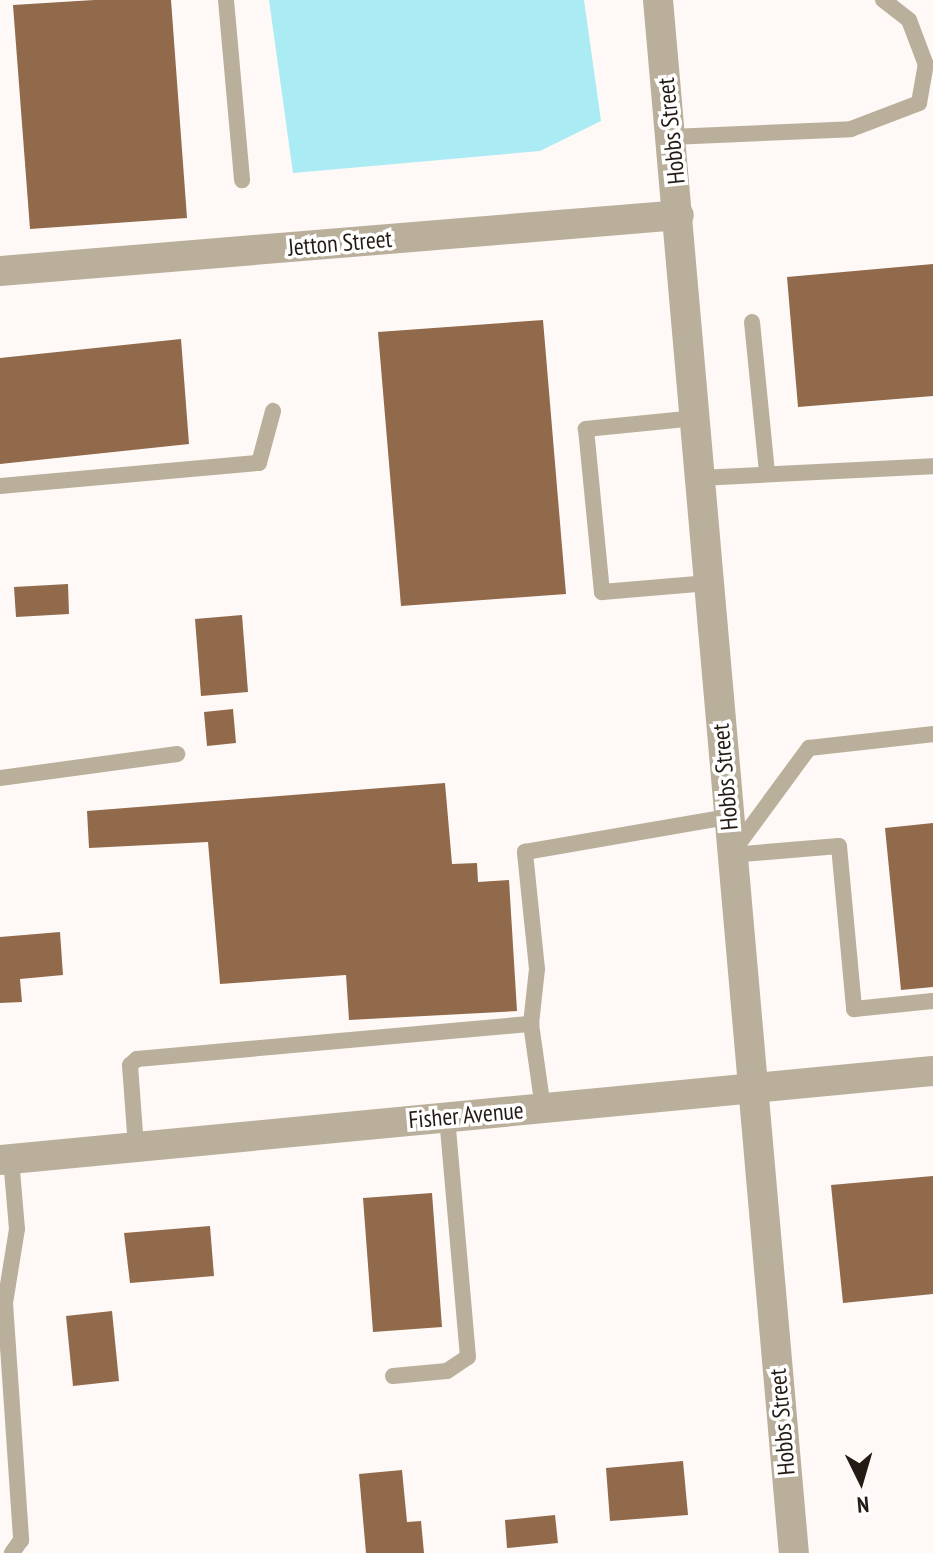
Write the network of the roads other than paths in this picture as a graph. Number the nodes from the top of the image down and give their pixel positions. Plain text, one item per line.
1 (226, 0) edge
2 (658, 0) edge
3 (883, 0) edge
4 (671, 137) junction
5 (242, 180) dead end
6 (679, 215) junction
7 (0, 271) edge
8 (752, 322) dead end
9 (273, 411) dead end
10 (696, 418) junction
11 (933, 466) edge
12 (767, 473) junction
13 (700, 478) junction
14 (0, 486) edge
15 (709, 583) junction
16 (933, 734) edge
17 (177, 754) dead end
18 (0, 778) edge
19 (728, 817) junction
20 (731, 855) junction
21 (933, 1001) edge
22 (531, 1024) junction
23 (933, 1071) edge
24 (750, 1088) junction
25 (543, 1108) junction
26 (447, 1117) junction
27 (136, 1147) junction
28 (6, 1159) edge
29 (393, 1376) dead end
30 (12, 1553) edge
31 (794, 1553) edge

1 - 5 lane
2 - 4 street, Hobbs Street
3 - 4 lane
4 - 6 street, Hobbs Street
6 - 7 street, Jetton Street
6 - 10 street, Hobbs Street
8 - 12 lane
9 - 14 lane
10 - 13 street, Hobbs Street
10 - 15 lane
11 - 12 lane
12 - 13 lane
13 - 15 street, Hobbs Street
15 - 19 street, Hobbs Street
16 - 20 lane
17 - 18 lane
19 - 20 street, Hobbs Street
19 - 22 lane
20 - 21 lane
20 - 24 street, Hobbs Street
22 - 25 lane
22 - 27 lane
23 - 24 street, Fisher Avenue
24 - 25 street, Fisher Avenue
24 - 31 street, Hobbs Street
25 - 26 street, Fisher Avenue
26 - 27 street, Fisher Avenue
26 - 29 lane
27 - 28 street, Fisher Avenue
28 - 30 lane

